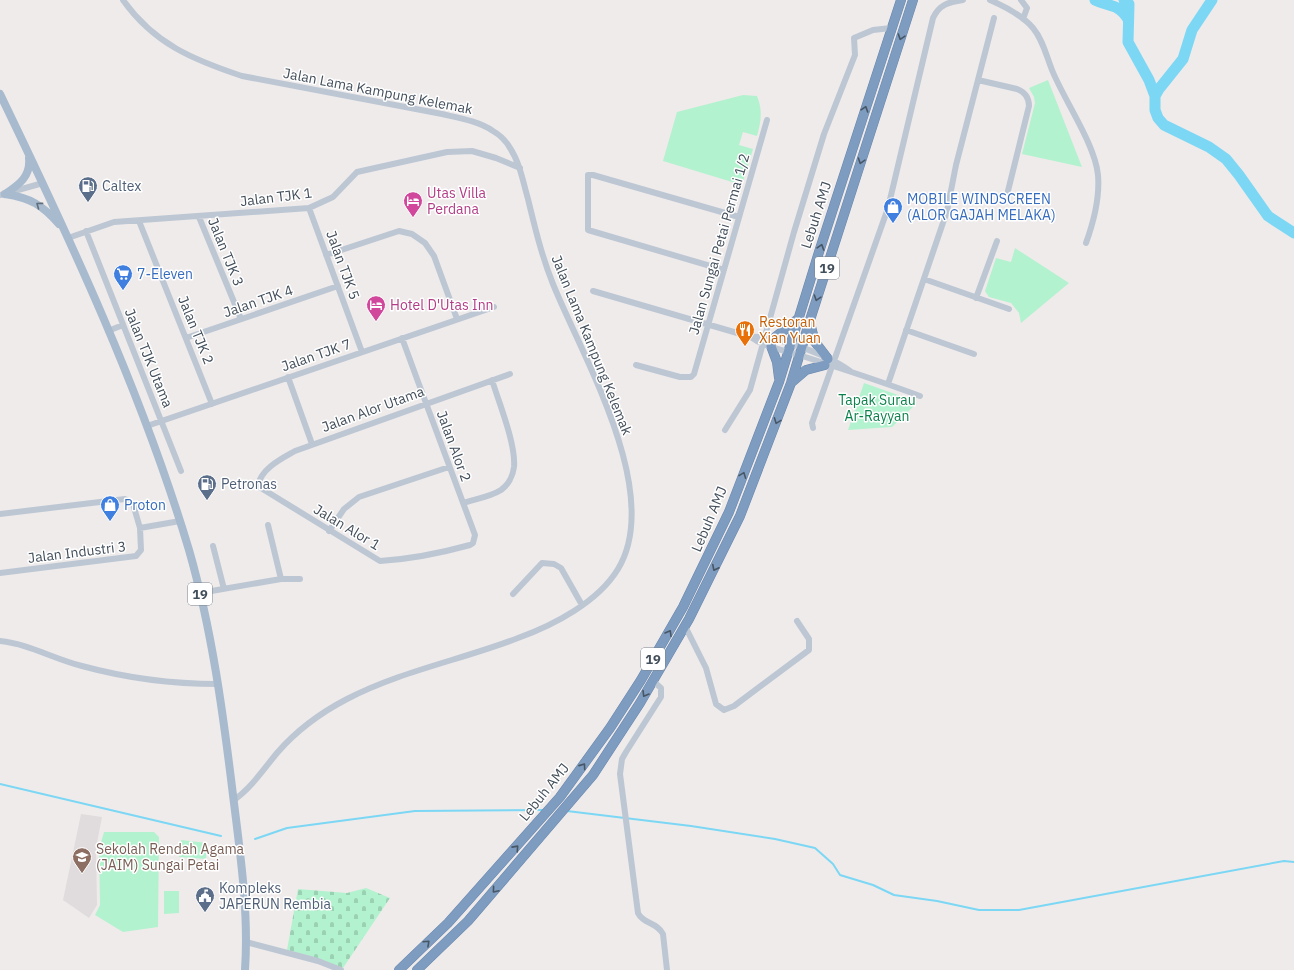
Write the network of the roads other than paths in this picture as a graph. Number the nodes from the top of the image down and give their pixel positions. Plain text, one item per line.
1 (123, 0) edge
2 (901, 0) edge
3 (914, 0) edge
4 (963, 0) edge
5 (990, 0) edge
6 (1021, 0) edge
7 (994, 18) dead end
8 (1023, 19) junction
9 (891, 28) junction
10 (978, 80) junction
11 (0, 94) edge
12 (767, 120) dead end
13 (29, 153) junction
14 (520, 168) junction
15 (43, 183) junction
16 (1008, 191) dead end
17 (3, 195) edge
18 (309, 208) junction
19 (199, 217) junction
20 (739, 217) junction
21 (139, 221) junction
22 (64, 230) junction
23 (86, 232) junction
24 (68, 238) junction
25 (997, 241) dead end
26 (1086, 243) dead end
27 (326, 255) junction
28 (724, 270) junction
29 (924, 279) junction
30 (338, 286) junction
31 (593, 292) dead end
32 (976, 298) junction
33 (494, 307) dead end
34 (1009, 309) dead end
35 (799, 317) junction
36 (457, 319) junction
37 (241, 320) junction
38 (810, 320) junction
39 (708, 324) junction
40 (123, 325) junction
41 (906, 330) junction
42 (108, 331) junction
43 (186, 338) junction
44 (402, 338) junction
45 (768, 341) junction
46 (790, 348) junction
47 (362, 352) junction
48 (801, 352) junction
49 (974, 354) dead end
50 (830, 363) junction
51 (636, 364) dead end
52 (510, 374) dead end
53 (288, 378) junction
54 (492, 380) junction
55 (779, 382) junction
56 (791, 383) junction
57 (888, 384) junction
58 (920, 396) dead end
59 (426, 403) junction
60 (212, 404) junction
61 (161, 421) junction
62 (146, 426) junction
63 (813, 428) dead end
64 (725, 430) dead end
65 (312, 444) junction
66 (449, 467) junction
67 (181, 471) dead end
68 (258, 485) joint
69 (463, 503) junction
70 (0, 514) edge
71 (180, 521) junction
72 (268, 525) dead end
73 (140, 528) junction
74 (329, 531) junction
75 (475, 539) joint
76 (213, 546) dead end
77 (0, 573) edge
78 (281, 579) junction
79 (300, 579) dead end
80 (224, 589) junction
81 (200, 593) junction
82 (513, 594) dead end
83 (582, 605) junction
84 (797, 621) dead end
85 (685, 626) junction
86 (0, 641) edge
87 (653, 681) junction
88 (218, 684) junction
89 (234, 800) junction
90 (246, 942) junction
91 (245, 970) edge
92 (341, 970) edge
93 (399, 970) edge
94 (417, 970) edge
95 (667, 970) edge

1 - 14 street, Jalan Lama Kampung Kelemak
2 - 9 highway, Lebuh AMJ / 19
3 -> 38 highway, Lebuh AMJ / 19
4 - 50 street
5 - 8 street
6 - 8 street
7 - 10 street
8 - 26 street
35 -> 9 highway, Lebuh AMJ / 19
9 - 45 street
10 - 16 street
10 - 29 street
11 - 13 main road, 19
12 - 20 street, Jalan Sungai Petai Permai 1/2
13 - 15 main road, 19
13 - 17 main road
14 - 18 street, Jalan TJK 1
14 - 83 street, Jalan Lama Kampung Kelemak
15 - 17 street
15 - 22 main road, 19
22 -> 17 main road
18 - 19 street, Jalan TJK 1
18 - 27 street, Jalan TJK 5
19 - 21 street, Jalan TJK 1
19 - 37 street, Jalan TJK 3
20 - 28 street, Jalan Sungai Petai Permai 1/2
20 - 28 street
21 - 23 street, Jalan TJK 1
21 - 43 street, Jalan TJK 2
22 - 24 main road, 19
23 - 24 street, Jalan TJK 1
23 - 40 street, Jalan TJK Utama
24 - 42 main road, 19
25 - 32 street
27 - 30 street, Jalan TJK 5
27 - 36 street
28 - 39 street, Jalan Sungai Petai Permai 1/2
29 - 32 street
29 - 41 street
30 - 37 street, Jalan TJK 4
30 - 47 street, Jalan TJK 5
31 - 39 street
32 - 34 street
33 - 36 street, Jalan TJK 7
35 - 45 highway
35 - 46 highway, Lebuh AMJ / 19
36 - 44 street, Jalan TJK 7
37 - 43 street, Jalan TJK 4
38 - 48 highway, Lebuh AMJ / 19
38 - 50 highway
39 - 45 street
39 - 51 street, Jalan Sungai Petai Permai 1/2
40 - 42 street
40 - 61 street, Jalan TJK Utama
41 - 49 street
41 - 57 street
42 - 62 main road, 19
43 - 60 street, Jalan TJK 2
44 - 47 street, Jalan TJK 7
44 - 59 street, Jalan Alor 2
45 - 46 street
45 - 55 highway
45 - 64 street
46 - 48 street
46 - 55 highway, Lebuh AMJ / 19
47 - 53 street, Jalan TJK 7
48 - 50 street
48 - 56 highway, Lebuh AMJ / 19
50 - 56 highway
50 - 57 street
50 - 63 street
52 - 54 street, Jalan Alor Utama
53 - 60 street, Jalan TJK 7
53 - 65 street
54 - 59 street, Jalan Alor Utama
54 - 69 street
93 -> 55 highway, Lebuh AMJ / 19
56 -> 85 highway, Lebuh AMJ / 19
57 - 58 street
59 - 65 street, Jalan Alor Utama
59 - 66 street, Jalan Alor 2
60 - 61 street, Jalan TJK 7
61 - 62 street, Jalan TJK 7
61 - 67 street, Jalan TJK Utama
62 - 71 main road, 19
65 - 68 street, Jalan Alor Utama
66 - 69 street, Jalan Alor 2
66 - 74 street
68 - 74 street, Jalan Alor 1
69 - 75 street, Jalan Alor 2
70 - 73 street
71 - 73 street, Jalan Industri 3
71 - 81 main road, 19
72 - 78 street
73 - 77 street, Jalan Industri 3
74 - 75 street, Jalan Alor 1
76 - 80 street
78 - 79 street
78 - 80 street
80 - 81 street
81 - 88 main road, 19
82 - 83 street
83 - 89 street, Jalan Lama Kampung Kelemak
84 - 85 street
85 - 87 highway, Lebuh AMJ / 19
86 - 88 street
87 -> 94 highway, Lebuh AMJ / 19
87 - 95 street
88 - 89 main road, 19
89 - 90 main road, 19
90 - 91 main road, 19
90 - 92 street

